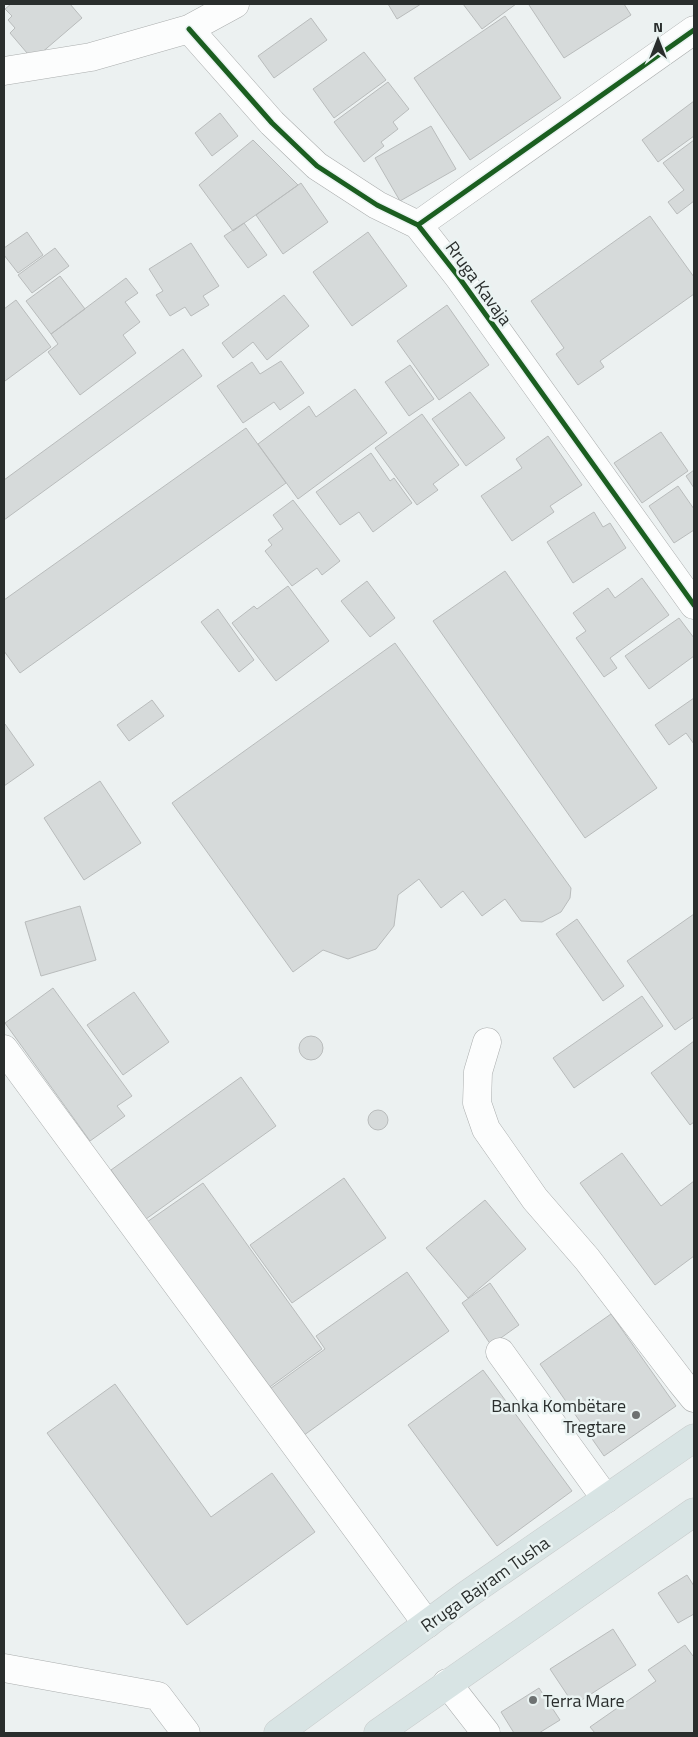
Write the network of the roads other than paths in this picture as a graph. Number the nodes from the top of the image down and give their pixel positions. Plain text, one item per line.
1 (235, 4) edge
2 (189, 29) junction
3 (694, 30) edge
4 (4, 71) edge
5 (418, 225) junction
6 (694, 603) edge
7 (487, 1042) dead end
8 (4, 1049) edge
9 (500, 1352) dead end
10 (694, 1398) edge
11 (694, 1438) edge
12 (606, 1499) junction
13 (694, 1512) edge
14 (427, 1624) junction
15 (4, 1668) edge
16 (447, 1684) junction
17 (186, 1733) edge
18 (278, 1733) edge
19 (378, 1733) edge
20 (486, 1733) edge

1 - 2 street
2 - 4 street
2 - 5 street, Rruga Kavaja
3 - 5 street
5 - 6 street, Rruga Kavaja
7 - 10 street
8 - 14 street
9 - 12 street
11 - 12 main road, Rruga Bajram Tusha
12 - 14 main road, Rruga Bajram Tusha
13 - 16 main road
14 - 18 main road, Rruga Bajram Tusha
15 - 17 street
16 - 19 main road
16 - 20 street

